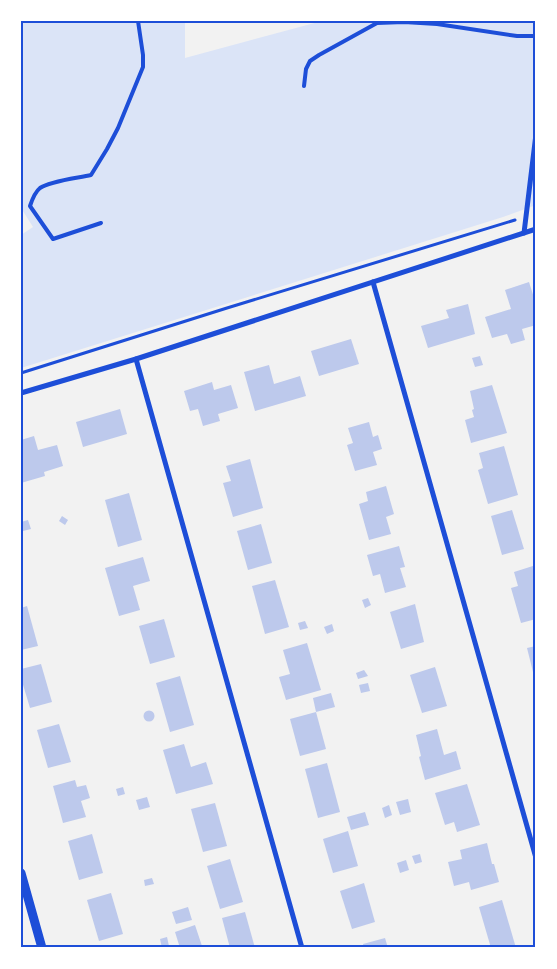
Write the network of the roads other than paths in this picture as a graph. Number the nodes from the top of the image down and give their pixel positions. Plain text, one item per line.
1 (138, 21) edge
2 (536, 36) edge
3 (304, 86) dead end
4 (536, 134) edge
5 (102, 223) dead end
6 (536, 229) edge
7 (524, 233) junction
8 (373, 282) junction
9 (136, 359) junction
10 (21, 394) edge
11 (536, 858) edge
12 (21, 873) edge
13 (42, 948) edge
14 (302, 948) edge

1 - 5 lane
2 - 3 lane
4 - 7 street
6 - 7 street
7 - 8 street
8 - 9 street
8 - 11 street
9 - 10 street
9 - 14 street
12 - 13 street

